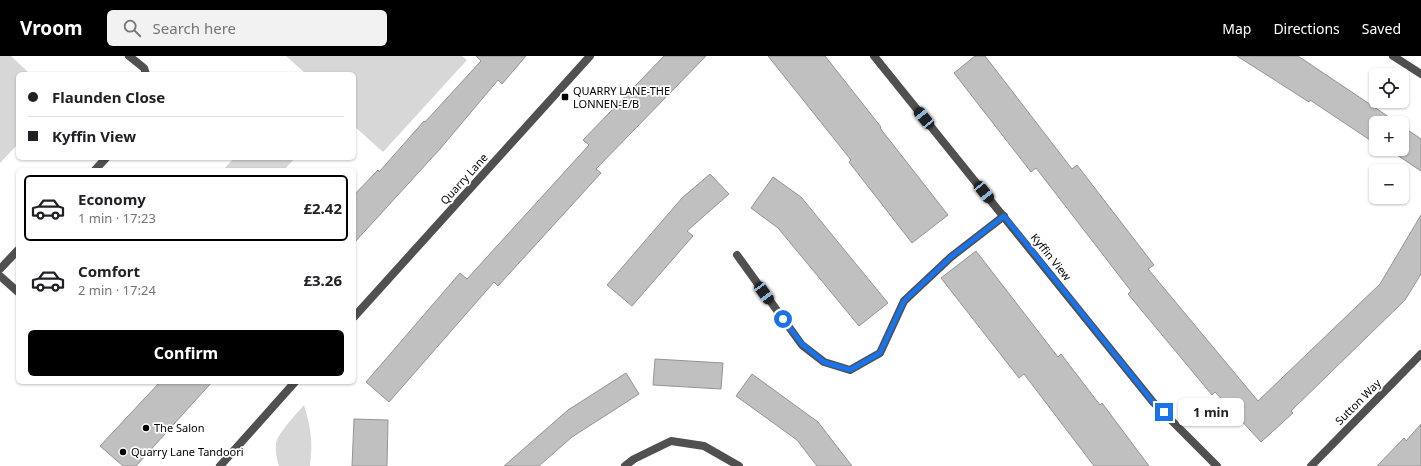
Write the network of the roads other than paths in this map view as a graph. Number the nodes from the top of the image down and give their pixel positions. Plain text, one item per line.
1 (130, 56) edge
2 (874, 56) edge
3 (1393, 56) edge
4 (586, 57) edge
5 (145, 72) edge
6 (1421, 74) edge
7 (104, 160) edge
8 (97, 168) edge
9 (1004, 216) junction
10 (16, 252) edge
11 (737, 255) dead end
12 (0, 269) edge
13 (0, 276) edge
14 (16, 290) edge
15 (356, 315) edge
16 (1421, 354) edge
17 (294, 384) edge
18 (224, 465) edge
19 (625, 466) edge
20 (740, 466) edge
21 (1217, 466) edge
22 (1311, 466) edge

1 - 5 street
2 - 9 street, Kyffin View
3 - 6 street
4 - 15 street, Quarry Lane
7 - 8 street
9 - 11 street
9 - 21 street, Kyffin View
10 - 12 street
13 - 14 street
16 - 22 street, Sutton Way
17 - 18 street
19 - 20 street

